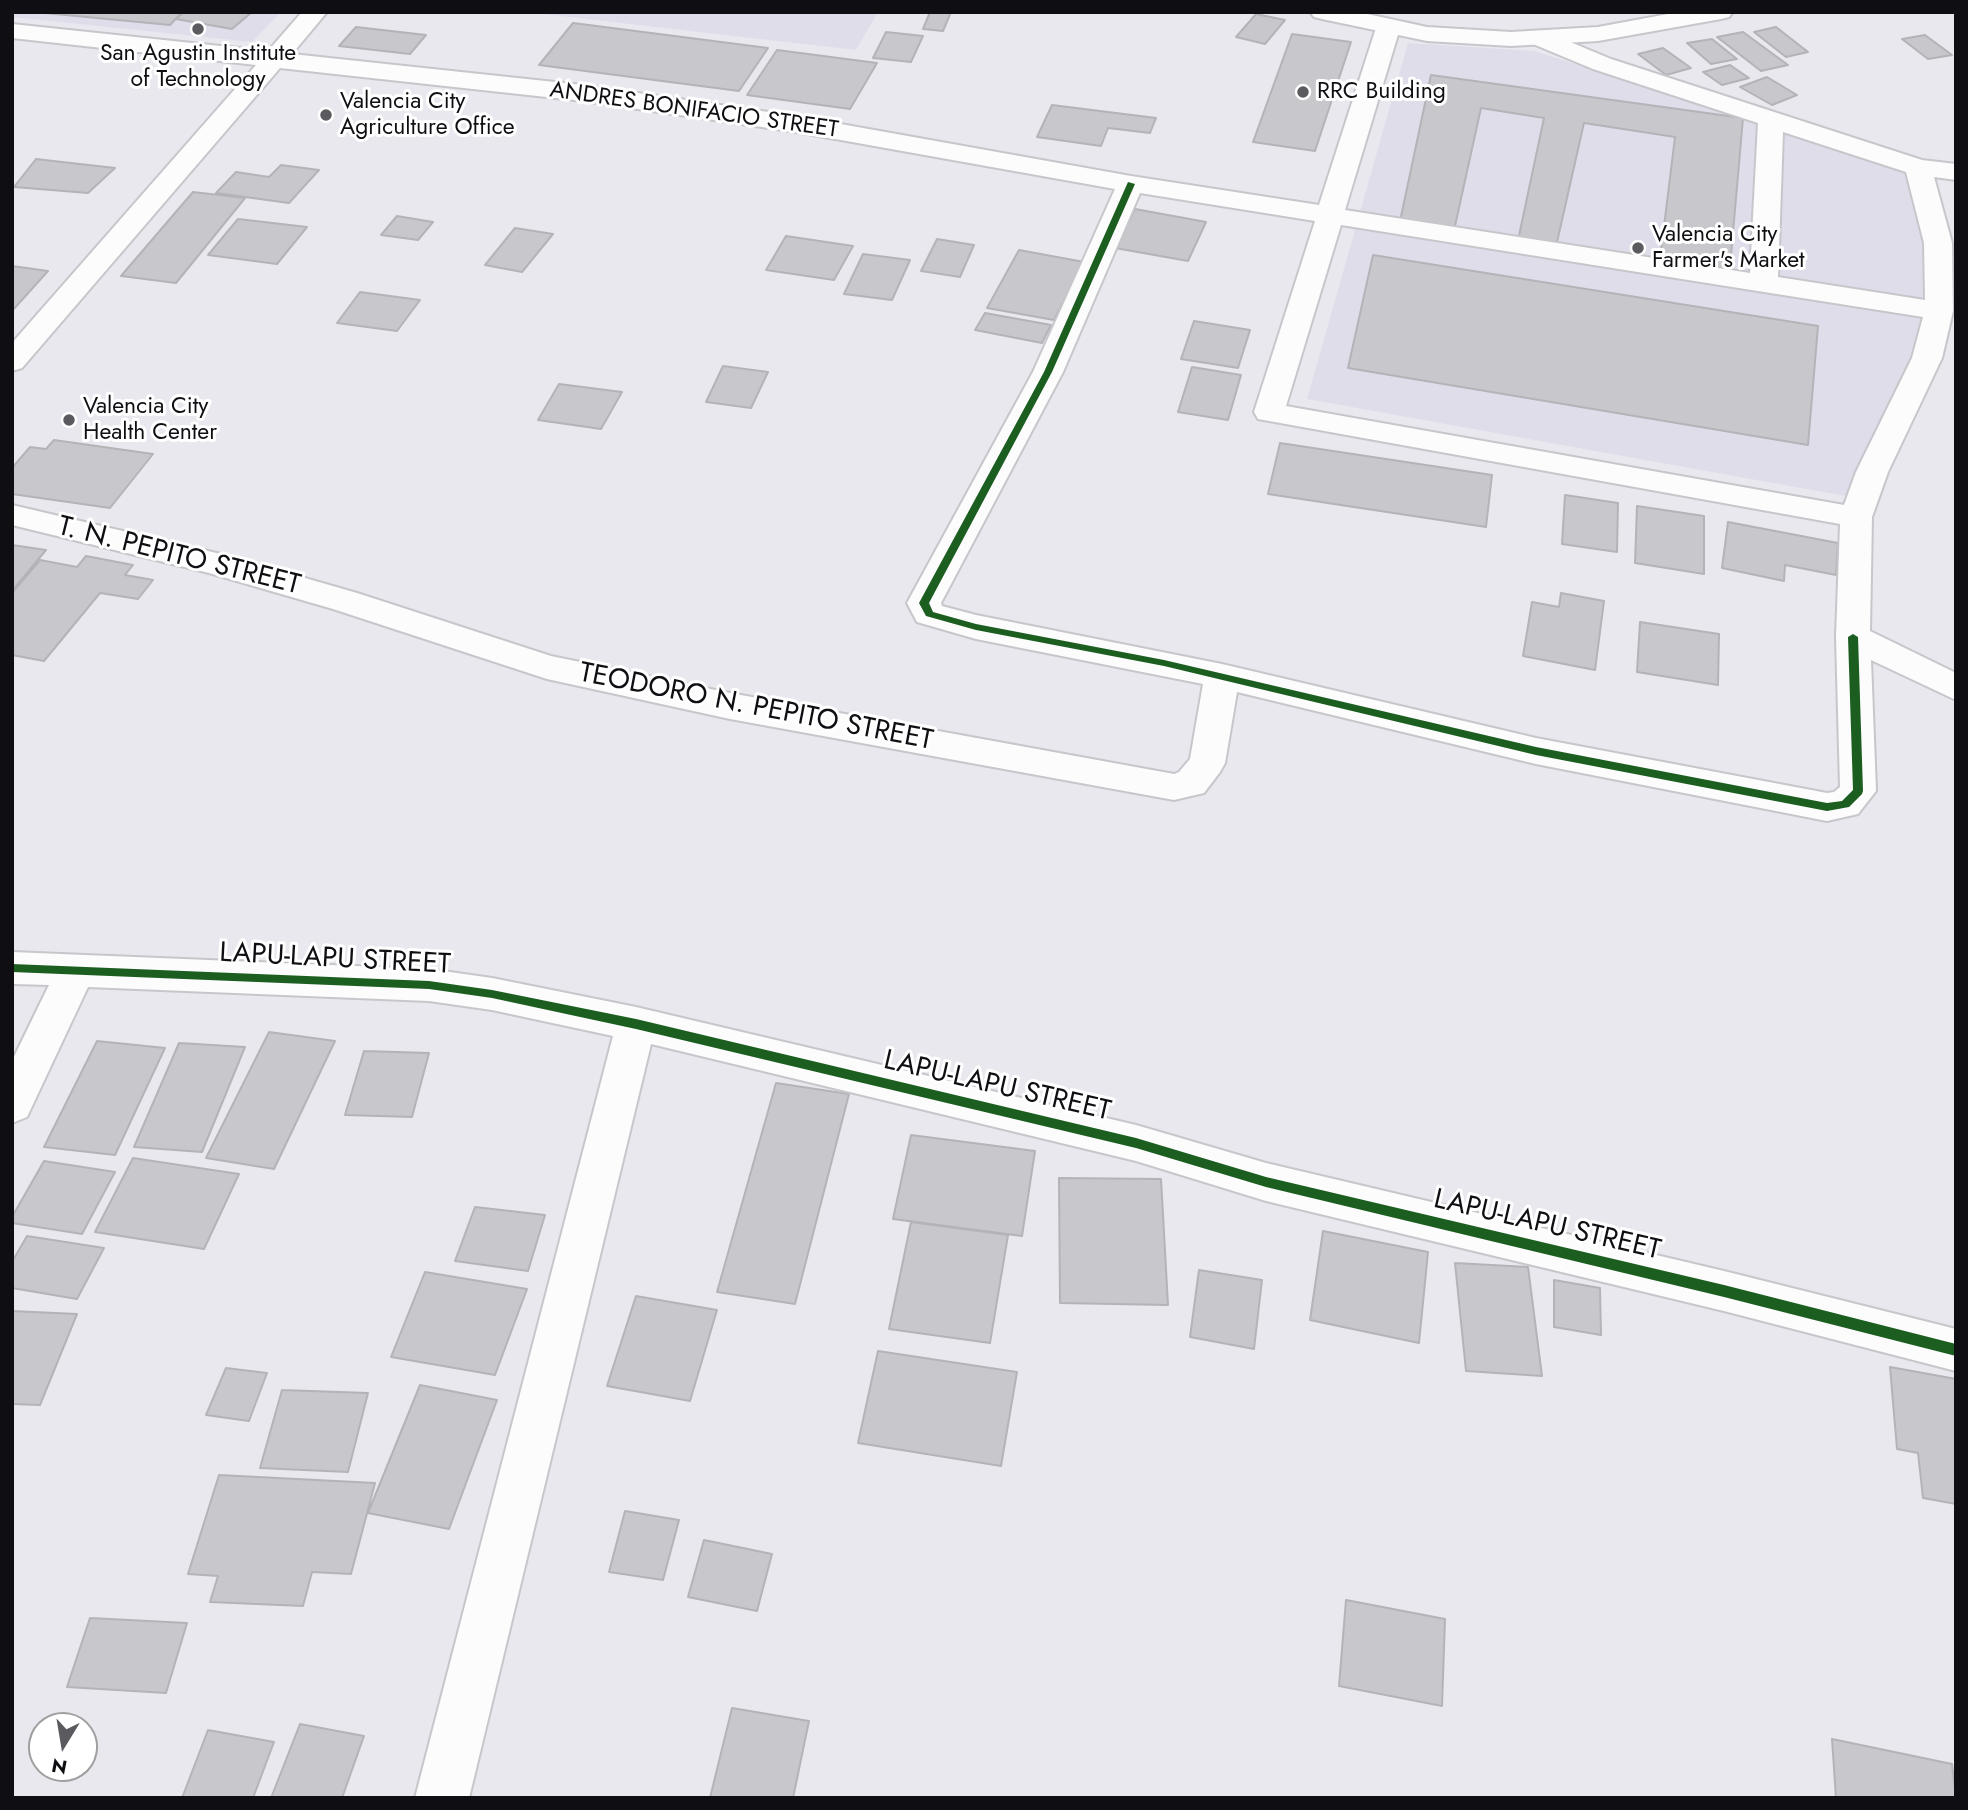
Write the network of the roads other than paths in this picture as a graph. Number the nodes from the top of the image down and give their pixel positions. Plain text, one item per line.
1 (315, 12) edge
2 (1322, 12) edge
3 (1711, 13) edge
4 (1388, 27) junction
5 (12, 32) edge
6 (1542, 39) junction
7 (276, 59) junction
8 (1771, 118) junction
9 (1918, 167) junction
10 (1956, 172) edge
11 (1131, 184) junction
12 (1329, 216) junction
13 (1764, 284) junction
14 (1939, 311) junction
15 (12, 362) edge
16 (12, 515) edge
17 (1856, 517) junction
18 (345, 601) joint
19 (1853, 637) junction
20 (1222, 676) junction
21 (1956, 688) edge
22 (12, 968) edge
23 (76, 971) junction
24 (636, 1024) junction
25 (12, 1105) edge
26 (1956, 1350) edge
27 (442, 1798) edge

1 - 7 street
2 - 4 street
3 - 6 street
4 - 6 street
4 - 12 street
5 - 7 street, ANDRES BONIFACIO STREET
6 - 8 street
7 - 11 street, ANDRES BONIFACIO STREET
7 - 15 street
8 - 9 street
8 - 13 street
9 - 10 street
9 - 14 street
11 - 12 street, ANDRES BONIFACIO STREET
11 - 20 street
12 - 13 street, ANDRES BONIFACIO STREET
12 - 17 street
13 - 14 street, ANDRES BONIFACIO STREET
14 - 17 street
16 - 18 street, T. N. PEPITO STREET
17 - 19 street
18 - 20 street, TEODORO N. PEPITO STREET
19 - 20 street
19 - 21 street
22 - 23 street, LAPU-LAPU STREET
23 - 24 street, LAPU-LAPU STREET
23 - 25 street
24 - 26 street, LAPU-LAPU STREET
24 - 27 street

